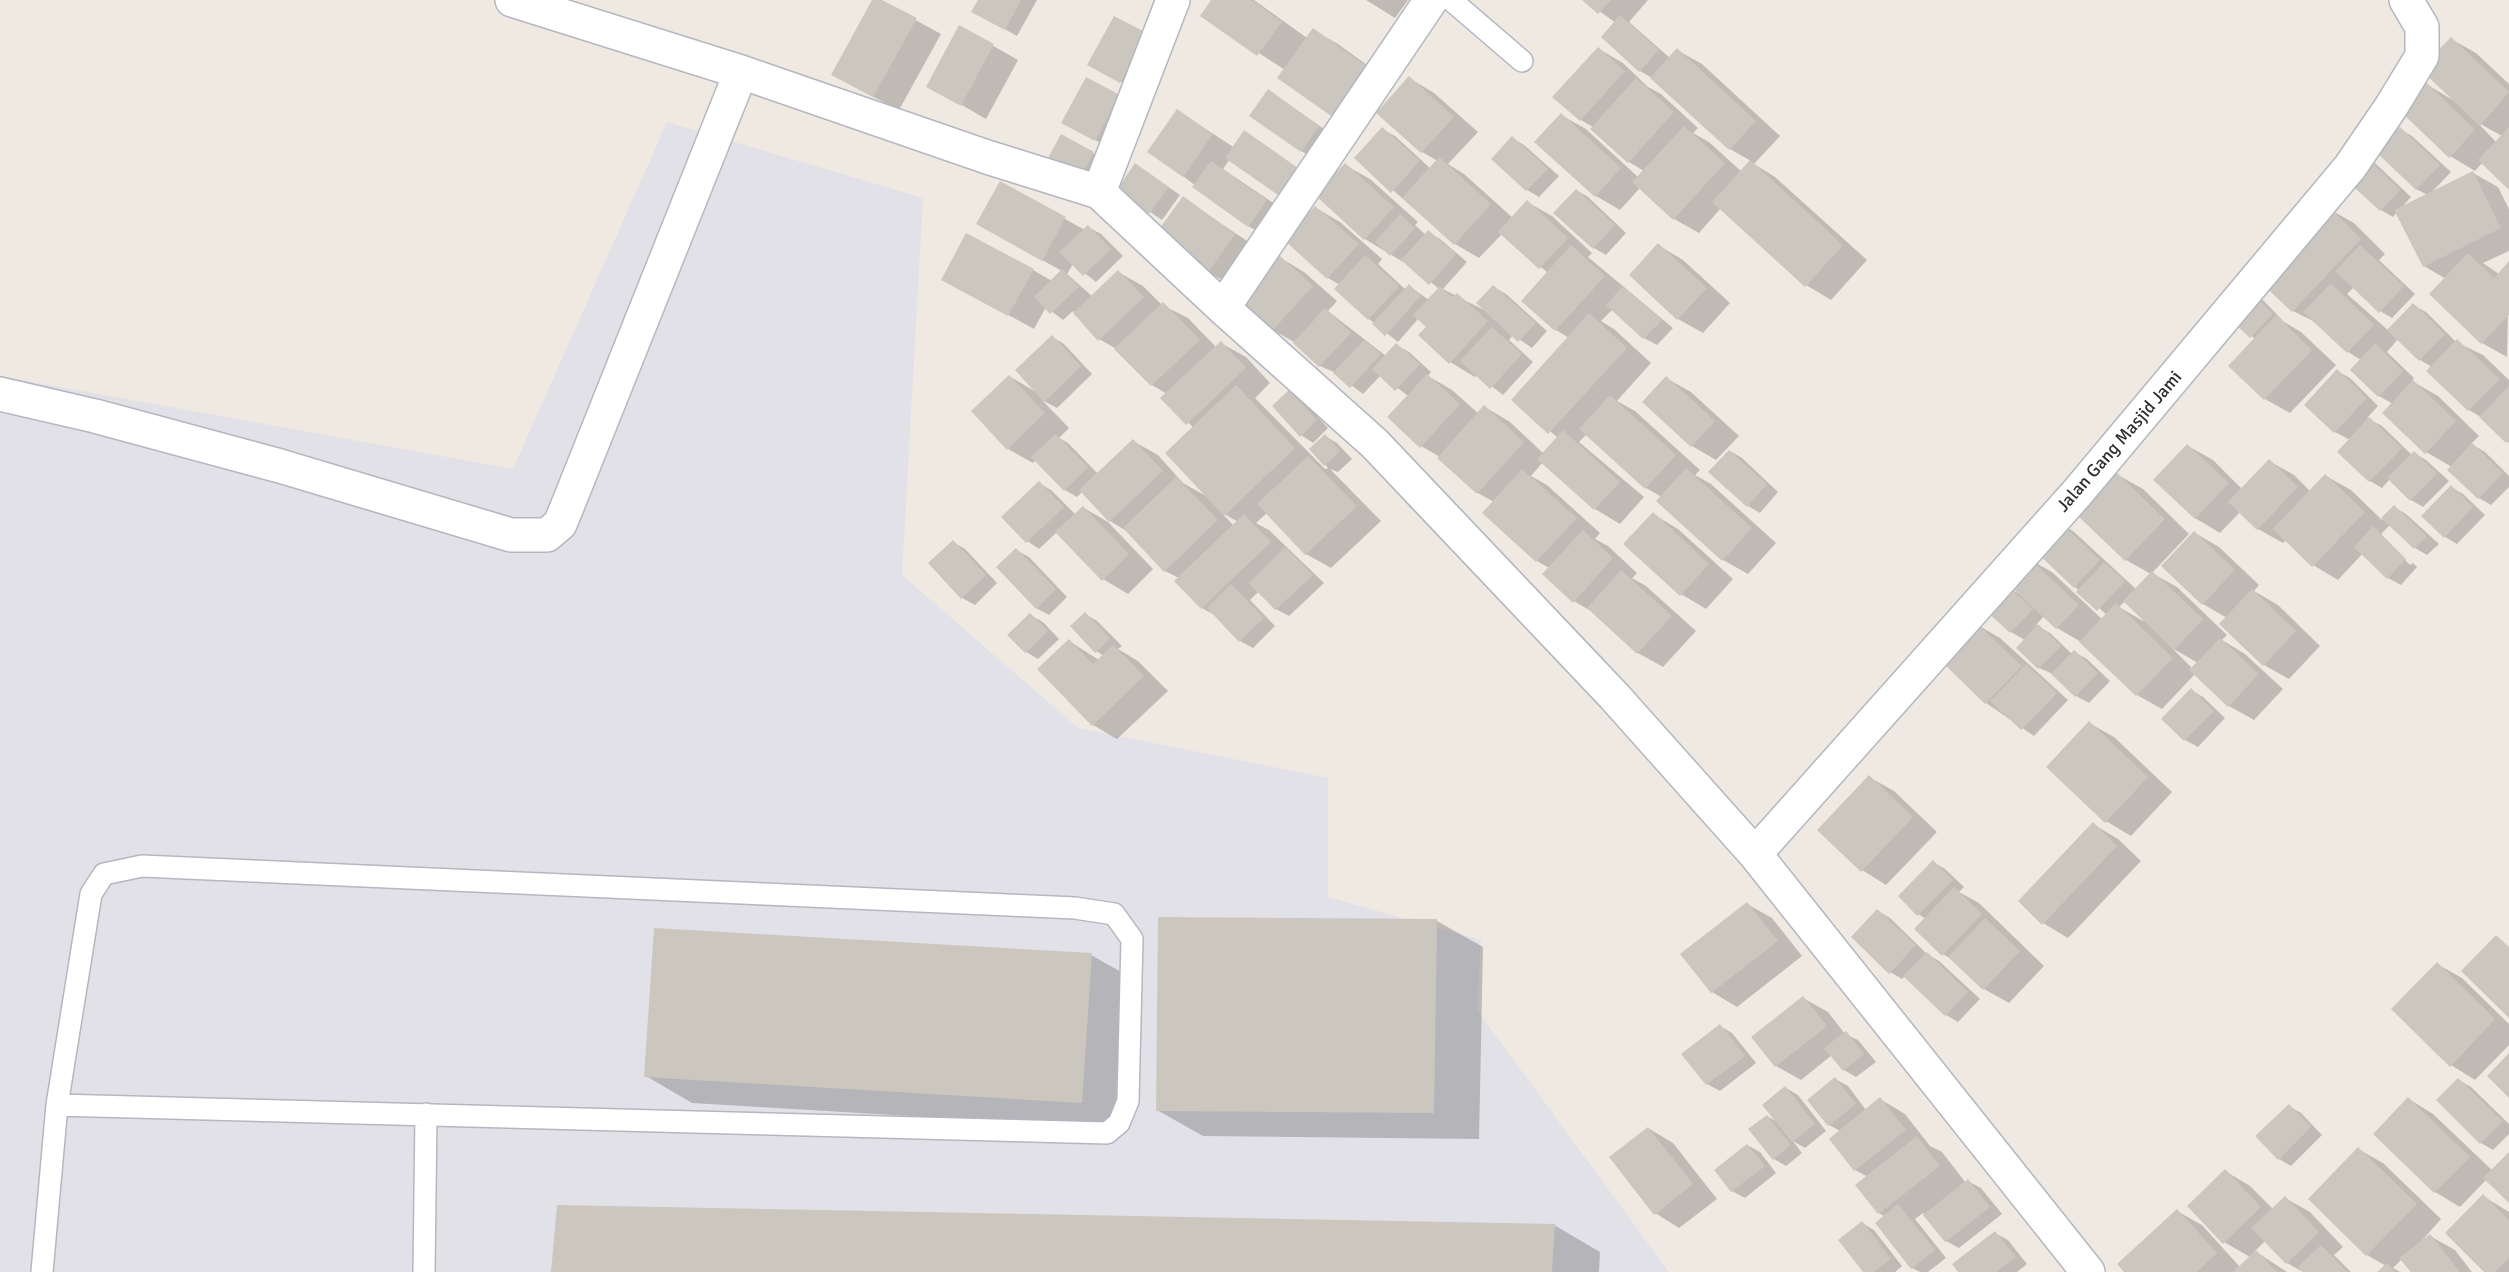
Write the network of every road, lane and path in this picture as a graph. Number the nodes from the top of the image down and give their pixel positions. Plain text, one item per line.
1 (512, 0) edge
2 (1173, 0) edge
3 (1431, 0) edge
4 (1451, 0) edge
5 (2406, 0) edge
6 (1522, 61) dead end
7 (741, 72) junction
8 (1099, 192) junction
9 (1223, 308) junction
10 (0, 394) edge
11 (1755, 854) junction
12 (57, 1105) junction
13 (426, 1114) junction
14 (42, 1272) edge
15 (424, 1272) edge
16 (2088, 1272) edge

1 - 7 street
2 - 8 street
3 - 9 street
4 - 6 lane
5 - 11 street, Jalan Gang Masjid Jami
7 - 8 street
7 - 10 street
8 - 9 street
9 - 11 street
11 - 16 street
12 - 13 lane
12 - 13 lane
12 - 14 lane
13 - 15 lane

